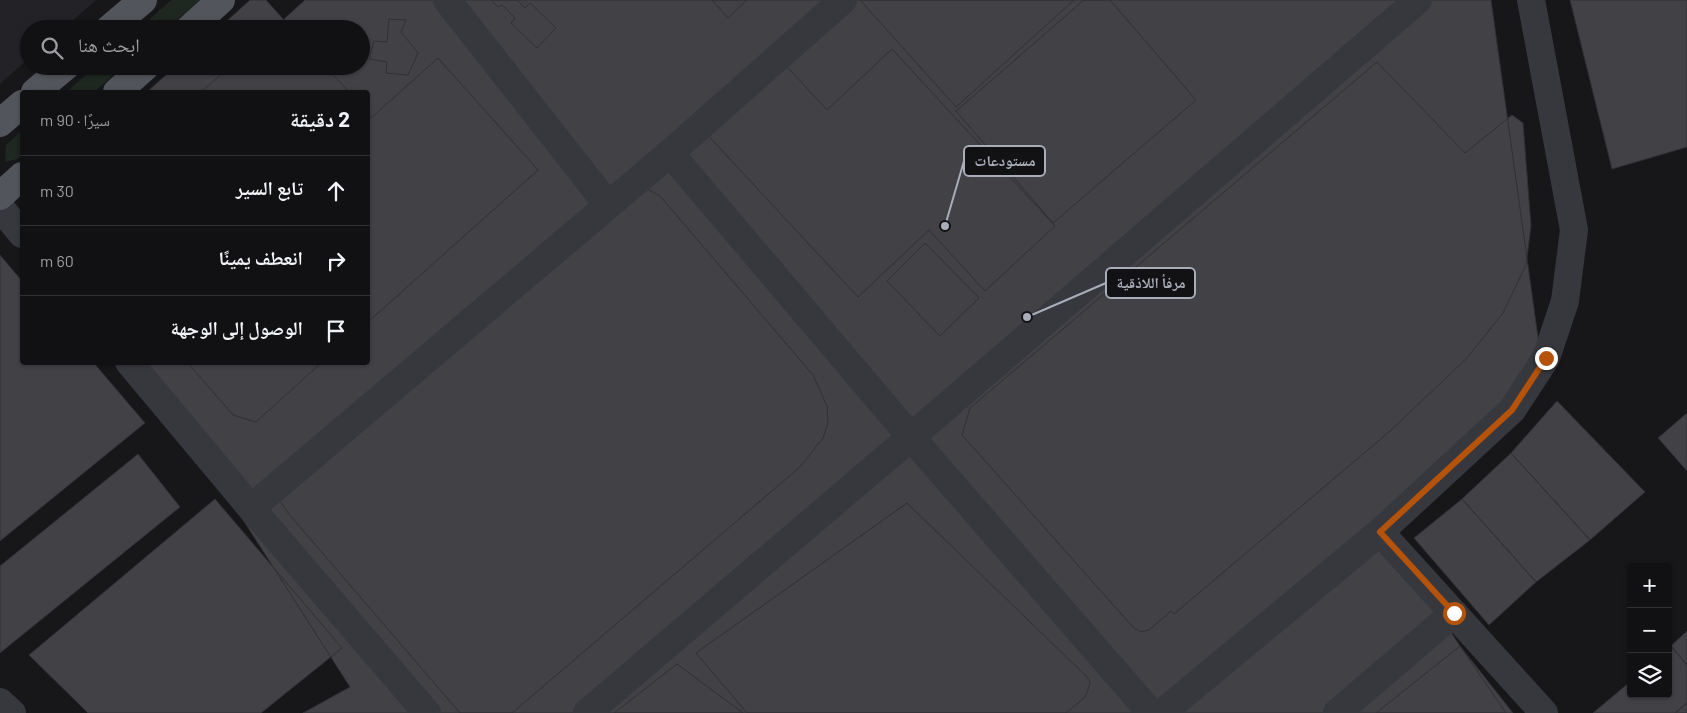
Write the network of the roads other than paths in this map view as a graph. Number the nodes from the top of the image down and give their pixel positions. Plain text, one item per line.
1 (143, 0) edge
2 (221, 0) edge
3 (447, 0) edge
4 (843, 0) edge
5 (1418, 0) edge
6 (1531, 0) edge
7 (120, 20) edge
8 (199, 20) edge
9 (55, 75) edge
10 (136, 75) edge
11 (37, 90) edge
12 (119, 90) edge
13 (20, 106) edge
14 (0, 123) edge
15 (670, 152) junction
16 (20, 178) edge
17 (0, 196) edge
18 (608, 205) junction
19 (0, 207) edge
20 (20, 232) edge
21 (132, 365) edge
22 (911, 437) junction
23 (251, 508) junction
24 (1380, 532) junction
25 (1454, 613) junction
26 (0, 702) edge
27 (12, 713) edge
28 (427, 713) edge
29 (587, 713) edge
30 (1151, 713) edge
31 (1162, 713) edge
32 (1337, 713) edge
33 (1544, 713) edge

1 - 7 main road
2 - 8 main road
3 - 18 street
4 - 15 street
5 - 22 street
6 - 24 street
9 - 11 main road
10 - 12 main road
13 - 14 main road
15 - 18 street
15 - 22 street
16 - 17 main road
18 - 23 street
19 - 20 street
21 - 23 street
22 - 29 street
22 - 30 street
23 - 28 street
24 - 25 street
24 - 31 street
25 - 32 street
25 - 33 street
26 - 27 street

